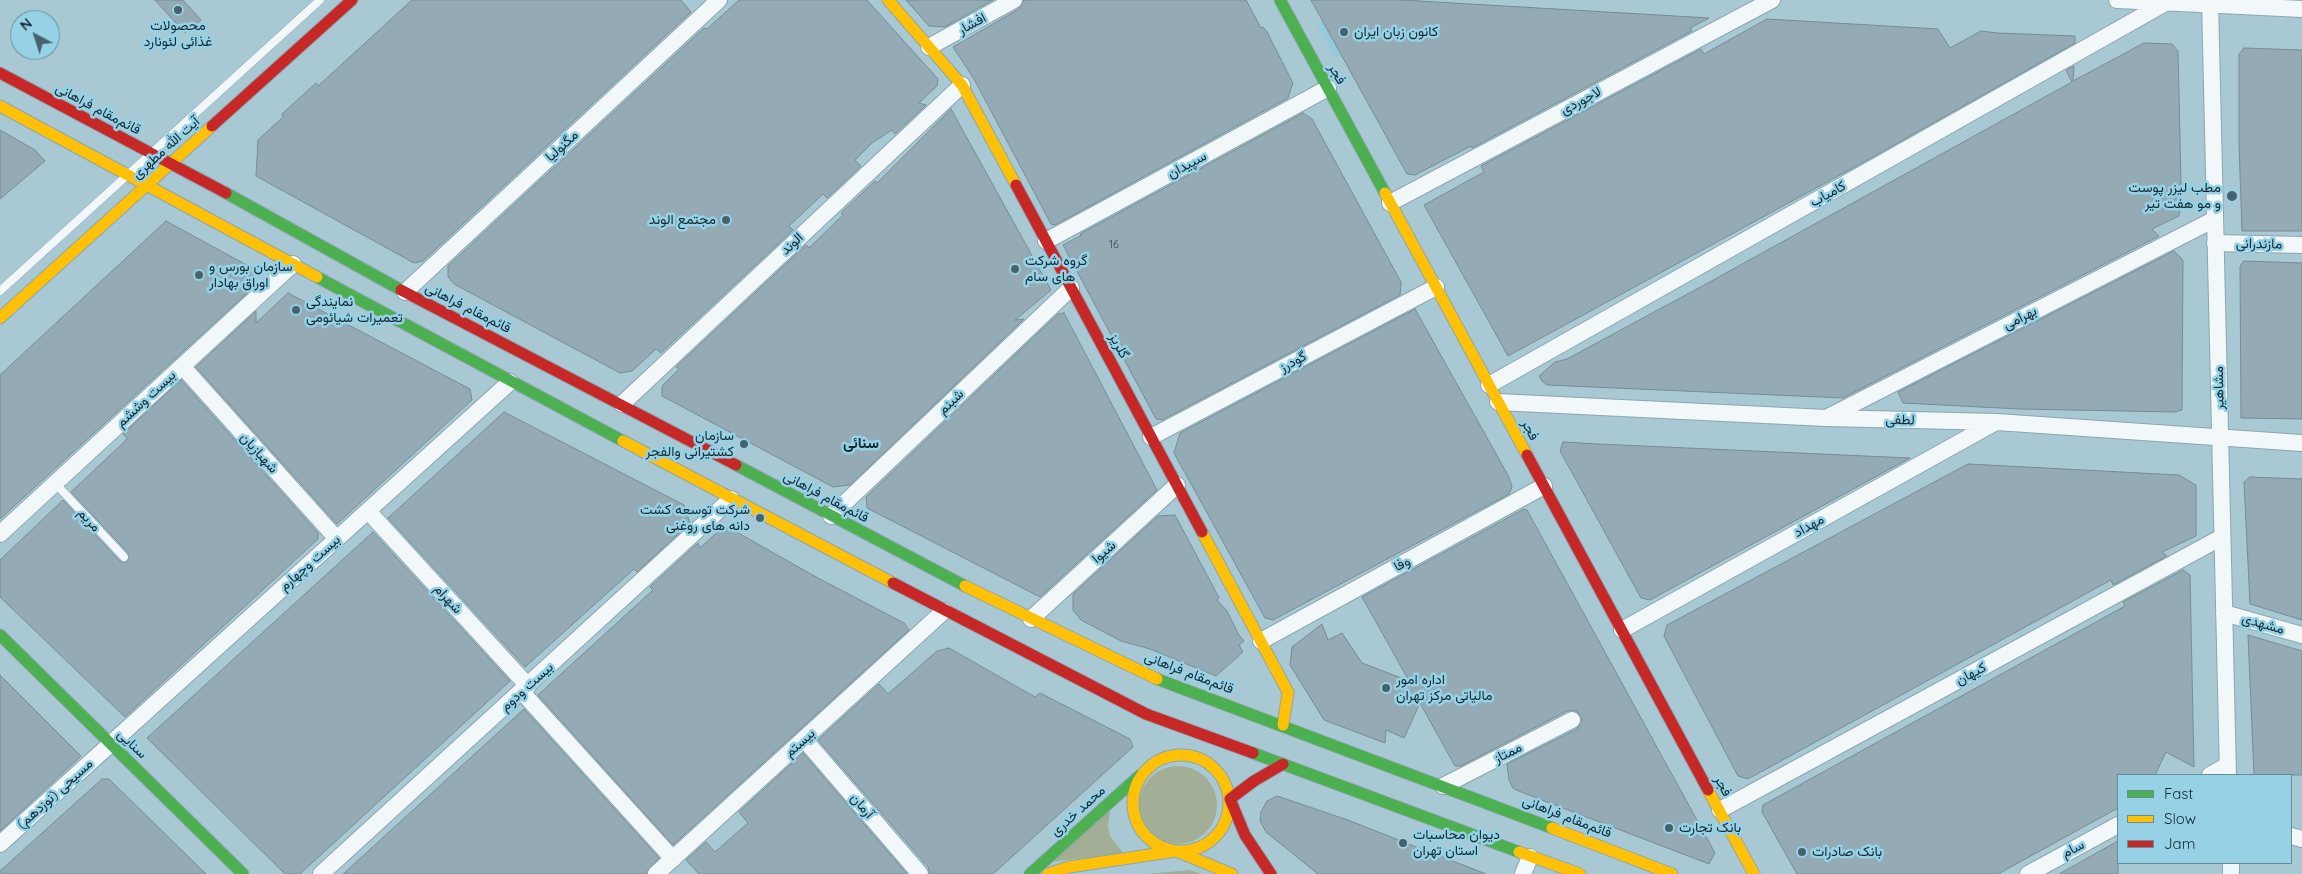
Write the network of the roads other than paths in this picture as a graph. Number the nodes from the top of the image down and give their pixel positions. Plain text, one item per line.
1 (320, 0) edge
2 (352, 0) edge
3 (719, 0) edge
4 (888, 0) edge
5 (1014, 0) edge
6 (1280, 0) edge
7 (1772, 0) edge
8 (2116, 0) edge
9 (2167, 2) junction
10 (2210, 2) edge
11 (2302, 9) edge
12 (929, 47) junction
13 (0, 73) edge
14 (962, 85) junction
15 (1328, 88) junction
16 (0, 106) edge
17 (151, 154) junction
18 (171, 164) junction
19 (128, 174) junction
20 (148, 185) junction
21 (1390, 203) junction
22 (2215, 218) junction
23 (1046, 241) junction
24 (2215, 243) junction
25 (2302, 245) edge
26 (293, 264) junction
27 (1436, 287) junction
28 (1071, 288) junction
29 (0, 291) edge
30 (405, 292) junction
31 (0, 318) edge
32 (182, 366) junction
33 (510, 382) junction
34 (1489, 385) junction
35 (1498, 402) junction
36 (622, 404) junction
37 (1826, 418) junction
38 (1997, 422) junction
39 (1151, 437) junction
40 (2220, 438) junction
41 (2302, 443) edge
42 (55, 483) junction
43 (1177, 486) junction
44 (1544, 486) junction
45 (731, 499) junction
46 (368, 511) junction
47 (831, 516) junction
48 (0, 534) edge
49 (2222, 537) junction
50 (336, 539) junction
51 (124, 557) dead end
52 (944, 611) junction
53 (2224, 613) junction
54 (1030, 619) junction
55 (1622, 630) junction
56 (0, 635) edge
57 (2302, 635) edge
58 (1261, 641) junction
59 (525, 689) junction
60 (1572, 720) dead end
61 (1283, 725) junction
62 (1198, 727) junction
63 (804, 739) junction
64 (110, 744) junction
65 (1159, 760) junction
66 (1283, 764) junction
67 (1146, 770) junction
68 (2228, 770) edge
69 (2214, 774) edge
70 (1443, 786) junction
71 (1230, 799) junction
72 (1720, 810) junction
73 (2117, 826) edge
74 (0, 844) edge
75 (1176, 851) junction
76 (1530, 856) junction
77 (673, 859) junction
78 (243, 874) edge
79 (321, 874) edge
80 (656, 874) edge
81 (920, 874) edge
82 (1030, 874) edge
83 (1048, 874) edge
84 (1232, 874) edge
85 (1271, 874) edge
86 (1523, 874) edge
87 (1580, 874) edge
88 (1672, 874) edge
89 (1754, 874) edge
90 (2028, 874) edge

1 - 17 lane
2 - 18 main road, آیت الله مطهری
3 - 30 street, مگنولیا
4 - 12 main road, گلریز
5 - 12 street, افشار
6 - 15 main road, فجر
7 - 21 street, لاجوردی
8 - 9 street
9 - 10 street
9 - 34 street, کامیاب
10 - 11 street
10 - 22 street, مشاهیر
12 - 14 main road, گلریز
13 - 17 main road, قائم‌مقام فراهانی
14 - 23 main road, گلریز
14 - 36 street, الوند
15 - 21 main road, فجر
15 - 23 street, سپیدان
16 - 19 main road
17 - 18 main road, قائم‌مقام فراهانی
17 - 19 lane
18 - 20 main road, آیت الله مطهری
18 - 30 main road, قائم‌مقام فراهانی
19 - 20 main road
19 - 29 lane
20 - 26 main road
20 - 31 main road, آیت الله مطهری
21 - 27 main road, فجر
22 - 24 street, مشاهیر
22 - 37 street, بهرامی
23 - 28 main road, گلریز
24 - 25 street, مازندرانی
24 - 40 street, مشاهیر
26 - 32 street, بیست وششم
26 - 33 main road
27 - 34 main road, فجر
27 - 39 street, گودرز
28 - 39 main road, گلریز
28 - 47 street, شبنم
30 - 36 main road, قائم‌مقام فراهانی
32 - 42 street, بیست وششم
32 - 50 street, شهبازیان
33 - 45 main road
33 - 46 street, بیست وچهارم
34 - 35 main road, فجر
35 - 37 street, لطفی
35 - 44 main road, فجر
36 - 47 main road, قائم‌مقام فراهانی
37 - 38 street, لطفی
38 - 40 street, لطفی
38 - 55 street, مهداد
39 - 43 main road, گلریز
40 - 41 street, لطفی
40 - 49 street, مشاهیر
42 - 48 street, بیست وششم
42 - 51 lane, مریم
43 - 54 street, شیوا
43 - 58 main road, گلریز
44 - 55 main road, فجر
44 - 58 street, وفا
45 - 52 main road
45 - 59 street, بیست ودوم
46 - 50 street, بیست وچهارم
46 - 59 street, شهرام
47 - 54 main road, قائم‌مقام فراهانی
49 - 53 street, مشاهیر
49 - 72 street, کیهان
50 - 64 street, بیست وچهارم
52 - 62 main road
52 - 63 street, بیستم
53 - 57 street, مشهدی
53 - 68 street, مشاهیر
54 - 61 main road, قائم‌مقام فراهانی
55 - 72 main road, فجر
56 - 64 main road, سنایی
58 - 61 main road, گلریز
59 - 77 street, شهرام
59 - 79 street, بیست ودوم
60 - 70 street, ممتاز
61 - 70 main road, قائم‌مقام فراهانی
62 - 65 main road
62 - 66 main road
63 - 77 street, بیستم
63 - 81 street, آرمان
64 - 74 street, مسیحی (نوزدهم)
64 - 78 main road, سنایی
65 - 67 main road
65 - 71 main road
66 - 71 main road
66 - 76 main road
67 - 75 main road
67 - 82 main road, محمد خدری
68 - 69 street
70 - 88 main road, قائم‌مقام فراهانی
71 - 75 main road
71 - 85 main road
72 - 89 main road, فجر
73 - 90 street, سام
75 - 83 main road
75 - 84 main road
76 - 86 street
76 - 87 main road
77 - 80 street, بیستم

